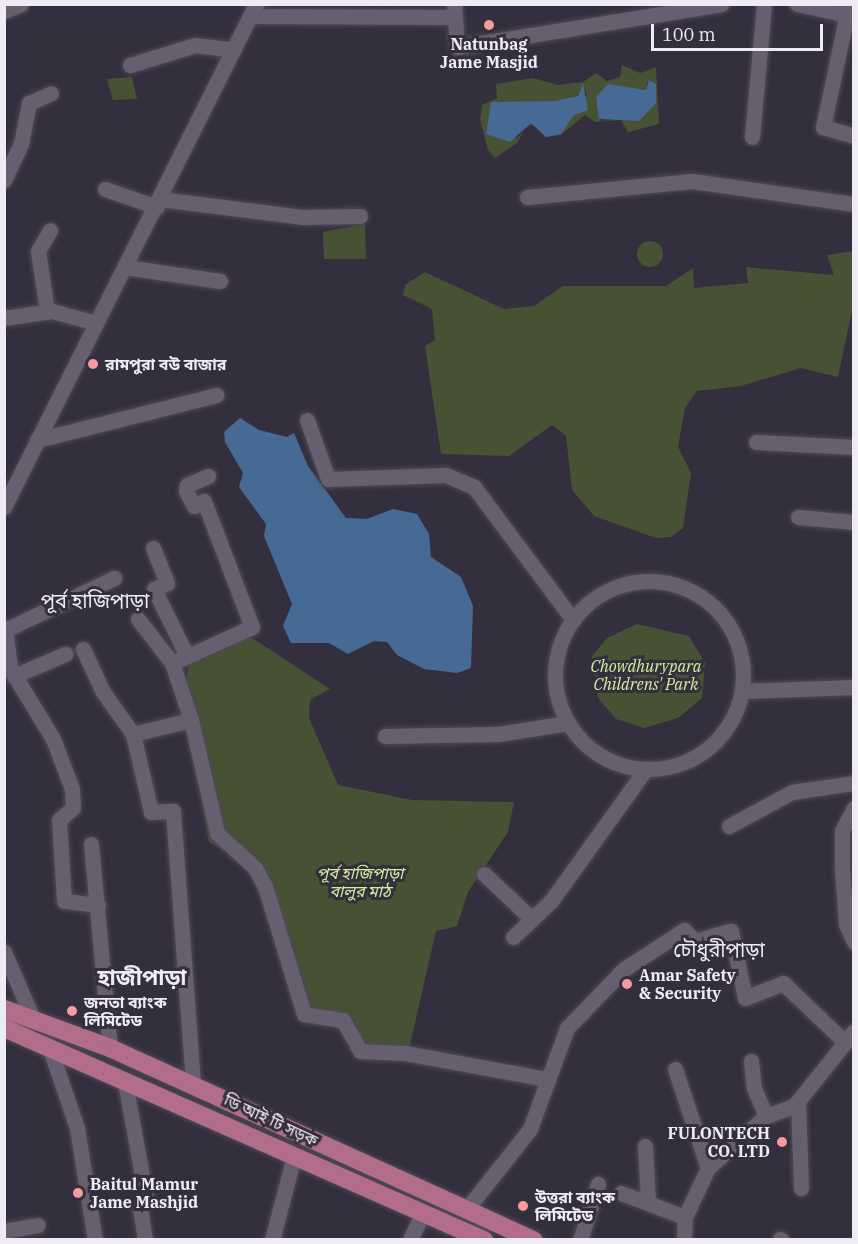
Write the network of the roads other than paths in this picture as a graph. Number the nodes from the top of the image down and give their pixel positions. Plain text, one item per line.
1 (21, 4) edge
2 (722, 4) edge
3 (764, 4) edge
4 (797, 4) edge
5 (254, 10) edge
6 (848, 10) edge
7 (4, 11) edge
8 (454, 11) edge
9 (234, 50) junction
10 (130, 65) dead end
11 (51, 93) dead end
12 (854, 136) edge
13 (752, 137) dead end
14 (4, 180) edge
15 (105, 189) dead end
16 (526, 197) dead end
17 (158, 203) junction
18 (854, 204) edge
19 (360, 216) dead end
20 (50, 230) dead end
21 (125, 267) junction
22 (220, 281) dead end
23 (47, 311) junction
24 (4, 318) edge
25 (96, 323) junction
26 (216, 395) dead end
27 (307, 420) dead end
28 (37, 440) junction
29 (756, 441) dead end
30 (854, 447) edge
31 (208, 476) dead end
32 (11, 482) edge
33 (4, 507) edge
34 (798, 517) dead end
35 (854, 522) edge
36 (153, 548) dead end
37 (114, 578) dead end
38 (138, 619) dead end
39 (573, 620) junction
40 (83, 649) dead end
41 (65, 654) dead end
42 (187, 656) junction
43 (172, 663) junction
44 (9, 672) edge
45 (854, 687) edge
46 (742, 691) junction
47 (191, 720) junction
48 (568, 723) junction
49 (133, 734) junction
50 (385, 736) dead end
51 (646, 769) junction
52 (854, 783) edge
53 (854, 808) edge
54 (729, 826) dead end
55 (91, 844) dead end
56 (484, 874) dead end
57 (98, 904) junction
58 (532, 919) junction
59 (513, 937) dead end
60 (854, 942) edge
61 (4, 952) edge
62 (4, 1009) edge
63 (34, 1021) junction
64 (4, 1028) edge
65 (849, 1036) edge
66 (49, 1046) junction
67 (110, 1048) junction
68 (752, 1061) dead end
69 (675, 1070) dead end
70 (548, 1079) junction
71 (125, 1082) junction
72 (193, 1085) junction
73 (798, 1101) junction
74 (766, 1116) junction
75 (645, 1146) dead end
76 (294, 1156) junction
77 (708, 1168) junction
78 (598, 1184) dead end
79 (801, 1188) dead end
80 (621, 1193) dead end
81 (648, 1203) junction
82 (466, 1210) junction
83 (423, 1212) junction
84 (685, 1217) junction
85 (37, 1225) dead end
86 (4, 1231) edge
87 (95, 1239) edge
88 (145, 1239) edge
89 (272, 1239) edge
90 (410, 1239) edge
91 (484, 1239) edge
92 (533, 1239) edge
93 (580, 1239) edge
94 (684, 1239) edge

1 - 7 street
2 - 8 street
3 - 13 street
4 - 6 street
5 - 8 street
5 - 9 street
6 - 12 street
9 - 10 street
9 - 17 street
11 - 14 street
15 - 17 street
16 - 18 street
17 - 19 street
17 - 21 street
20 - 23 street
21 - 22 street
21 - 25 street
23 - 24 street
23 - 25 street
25 - 28 street
26 - 28 street
27 - 39 street
28 - 32 street
29 - 30 street
31 - 42 street
32 - 33 street
34 - 35 street
36 - 42 street
37 - 44 street
38 - 43 street
39 - 46 street
39 - 48 street
40 - 49 street
41 - 44 street
42 - 43 street
43 - 47 street
44 - 57 street
45 - 46 street
46 - 51 street
47 - 49 street
47 - 70 street
48 - 50 street
48 - 51 street
49 - 72 street
51 - 58 street
52 - 54 street
53 - 60 street
55 - 57 street
56 - 58 street
57 - 67 street
58 - 59 street
61 - 63 street
62 - 63 main road, ডি আই টি সড়ক
63 - 67 main road, ডি আই টি সড়ক
64 - 66 main road, ডি আই টি সড়ক
65 - 70 street
65 - 73 street
66 - 71 main road, ডি আই টি সড়ক
66 - 87 street
67 - 72 main road, ডি আই টি সড়ক
68 - 74 street
69 - 77 street
70 - 82 street
71 - 76 main road, ডি আই টি সড়ক
71 - 88 street
72 - 82 main road, ডি আই টি সড়ক
73 - 74 street
73 - 79 street
74 - 77 street
75 - 81 street
76 - 83 main road, ডি আই টি সড়ক
76 - 89 street
77 - 84 street
78 - 93 street
80 - 81 street
81 - 84 street
82 - 92 main road, ডি আই টি সড়ক
83 - 90 street
83 - 91 main road, ডি আই টি সড়ক
84 - 94 street
85 - 86 street

